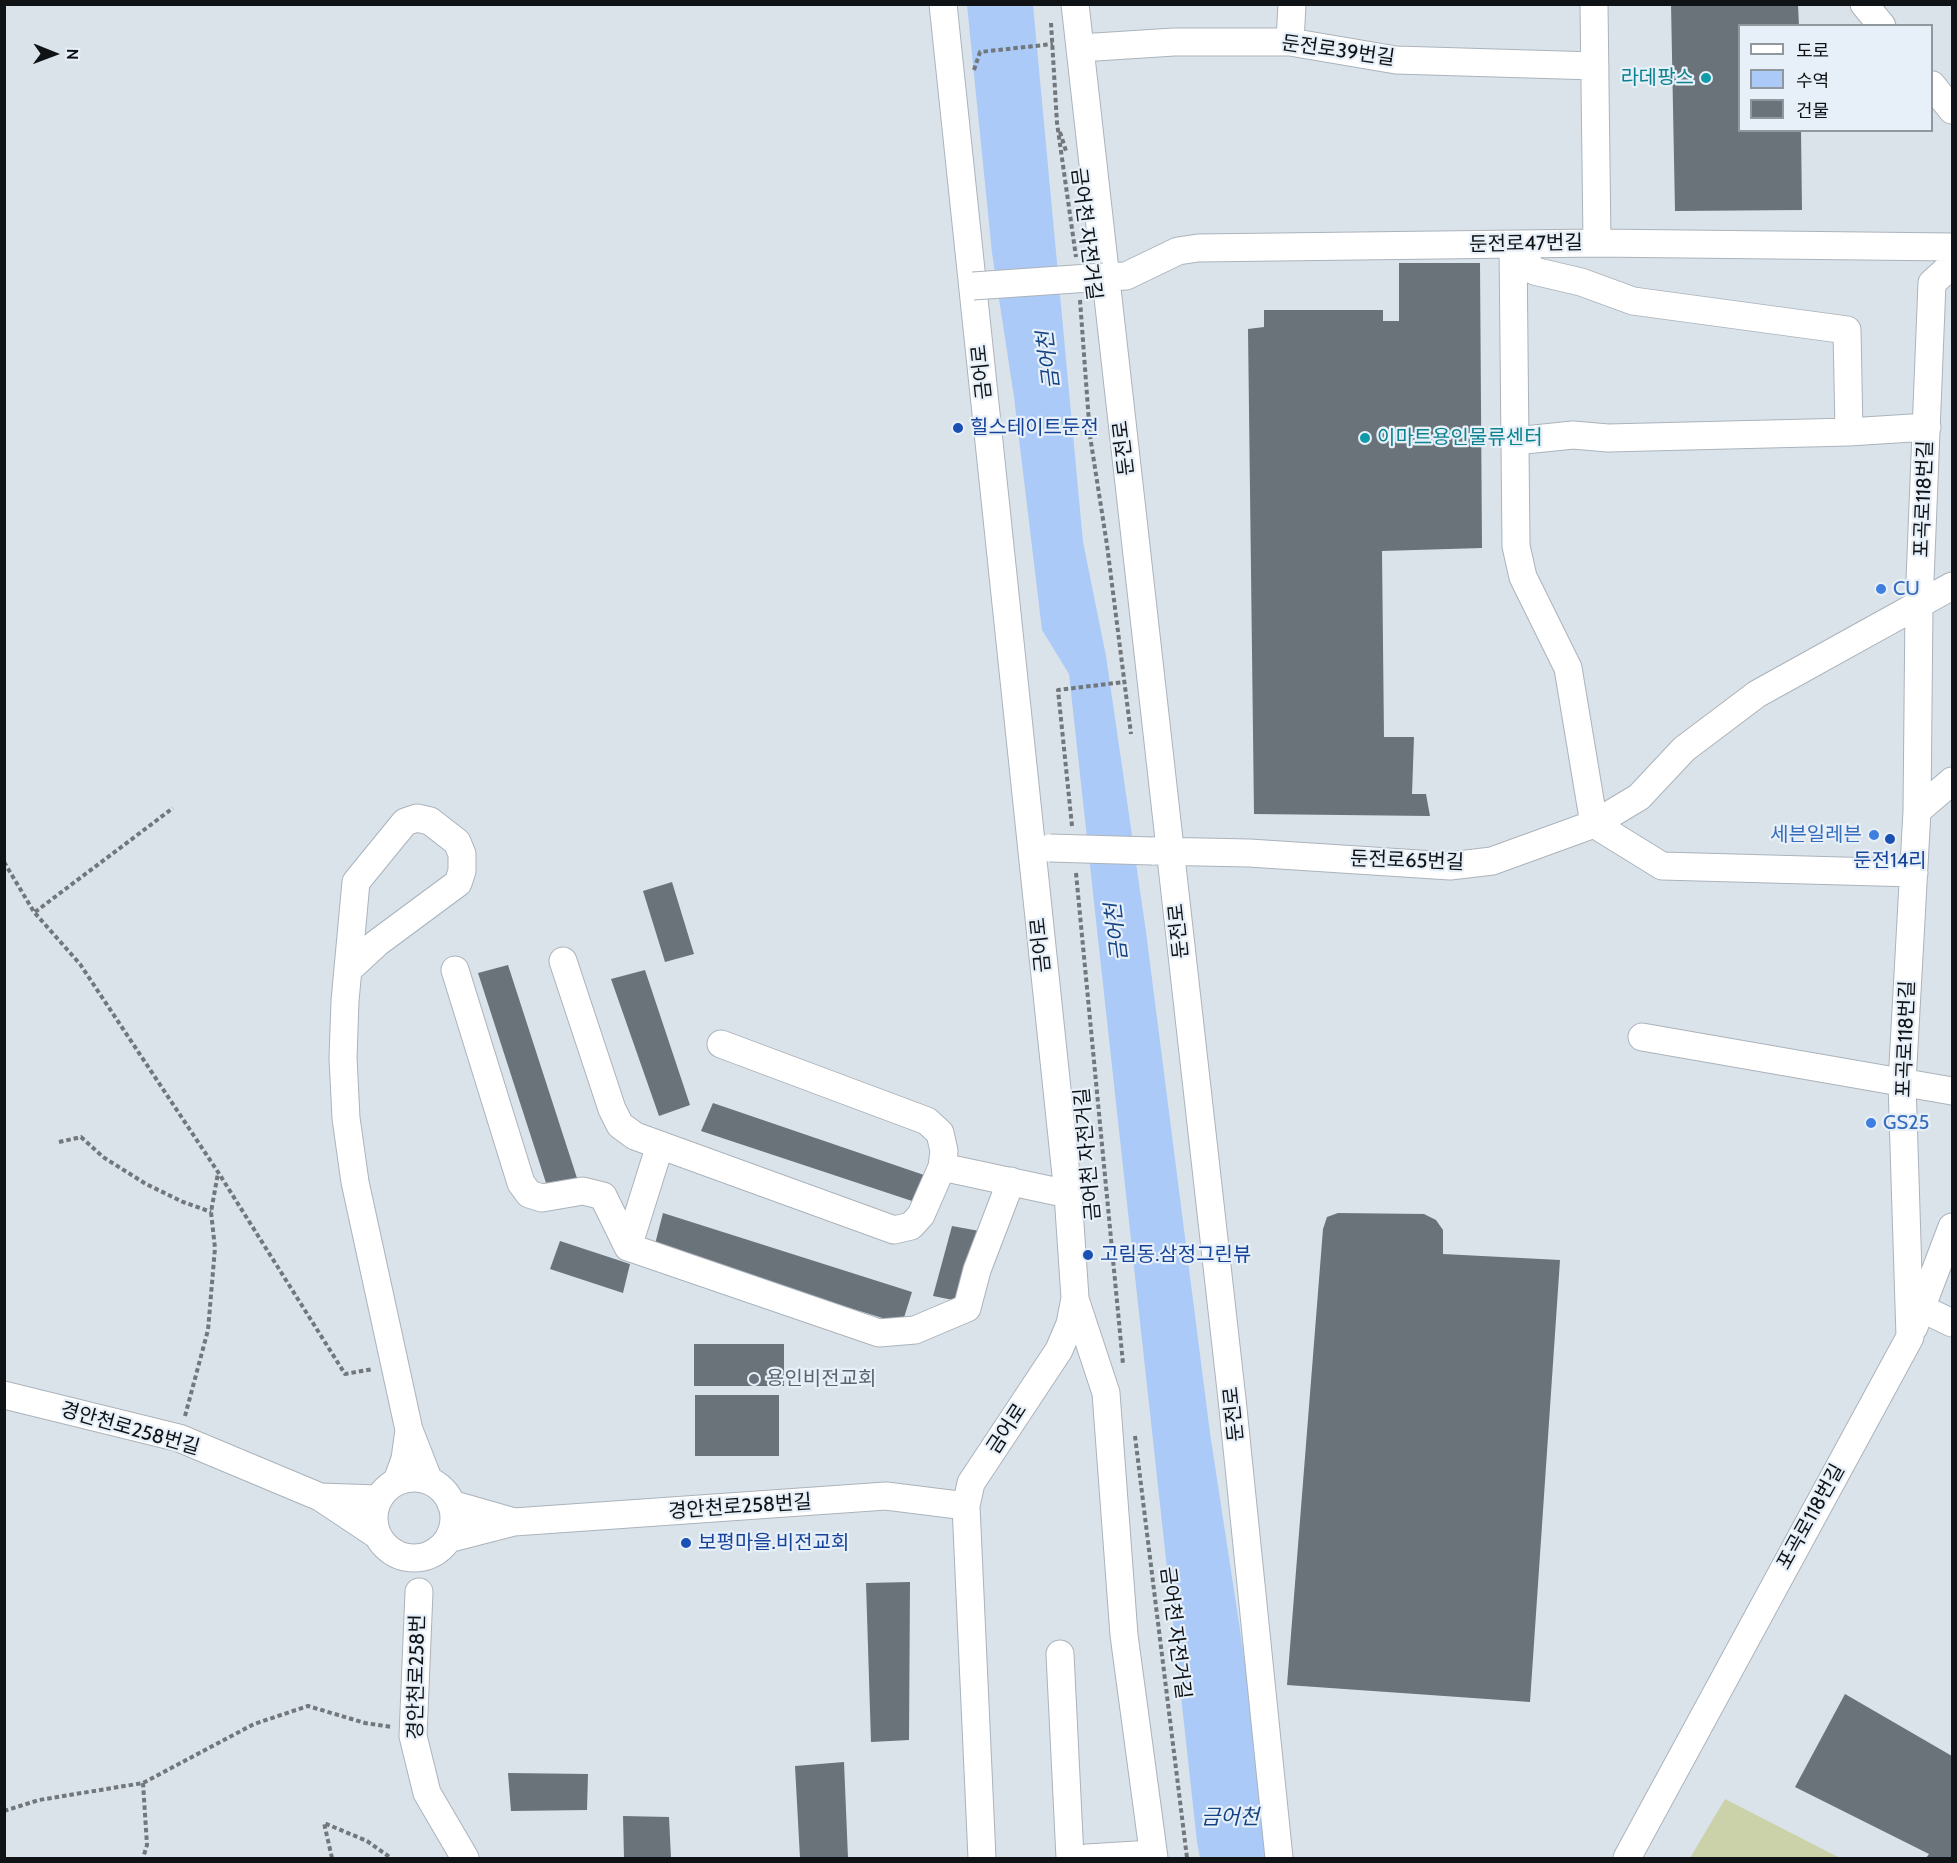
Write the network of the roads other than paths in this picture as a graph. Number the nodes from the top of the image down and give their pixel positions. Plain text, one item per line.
1 (943, 4) edge
2 (1075, 4) edge
3 (1292, 4) edge
4 (1594, 4) edge
5 (1864, 4) edge
6 (1880, 24) edge
7 (1290, 42) junction
8 (1080, 48) junction
9 (1595, 66) junction
10 (1933, 86) edge
11 (1953, 110) edge
12 (1597, 243) junction
13 (1513, 245) junction
14 (1953, 248) edge
15 (1953, 265) edge
16 (1104, 277) junction
17 (973, 286) junction
18 (1927, 427) junction
19 (1849, 432) junction
20 (1515, 441) junction
21 (1953, 585) edge
22 (1919, 605) junction
23 (1953, 781) edge
24 (1917, 811) junction
25 (1594, 824) junction
26 (1040, 848) junction
27 (1161, 851) junction
28 (1914, 873) junction
29 (563, 961) dead end
30 (349, 969) junction
31 (455, 970) dead end
32 (1642, 1037) dead end
33 (721, 1044) dead end
34 (1902, 1083) junction
35 (1953, 1091) edge
36 (660, 1145) junction
37 (942, 1167) junction
38 (1011, 1181) junction
39 (1068, 1194) junction
40 (1953, 1227) edge
41 (628, 1247) junction
42 (1075, 1298) junction
43 (1921, 1308) junction
44 (1953, 1323) edge
45 (1910, 1337) junction
46 (4, 1395) edge
47 (410, 1430) junction
48 (397, 1481) junction
49 (429, 1481) junction
50 (320, 1497) junction
51 (378, 1499) junction
52 (451, 1504) junction
53 (966, 1506) junction
54 (514, 1522) junction
55 (377, 1535) junction
56 (442, 1545) junction
57 (403, 1557) junction
58 (419, 1592) junction
59 (1059, 1654) dead end
60 (1153, 1856) edge
61 (465, 1858) edge
62 (982, 1858) edge
63 (1070, 1858) edge
64 (1087, 1858) edge
65 (1279, 1858) edge
66 (1627, 1858) edge

1 - 17 street, 금어로
2 - 8 street, 둔전로
3 - 7 street
4 - 9 street
5 - 6 street
7 - 8 street, 둔전로39번길
7 - 9 street, 둔전로39번길
8 - 16 street, 둔전로
9 - 12 street
10 - 11 street
12 - 13 street, 둔전로47번길
12 - 14 street, 둔전로47번길
13 - 16 street, 둔전로47번길
13 - 19 street
13 - 20 street
15 - 18 street, 포곡로118번길
16 - 17 street, 둔전로47번길, bridge
16 - 27 street, 둔전로
17 - 26 street, 금어로
18 - 19 street
18 - 22 street, 포곡로118번길
19 - 20 street
20 - 25 street
21 - 22 street, 둔전로65번길
22 - 24 street, 포곡로118번길
22 - 25 street, 둔전로65번길
23 - 24 street
24 - 28 street, 포곡로118번길
25 - 27 street, 둔전로65번길
25 - 28 street
26 - 27 street, 둔전로65번길, bridge
26 - 39 street, 금어로
27 - 65 street, 둔전로
28 - 34 street, 포곡로118번길
29 - 36 street
30 - 30 street
30 - 47 street
31 - 41 street
32 - 34 street
33 - 37 street
34 - 35 street
34 - 45 street, 포곡로118번길
36 - 37 street
36 - 41 street
37 - 38 street
38 - 39 street
38 - 41 street
39 - 42 street, 금어로
40 - 43 street
42 - 53 street, 금어로
42 - 60 street
43 - 44 street
43 - 45 street
45 - 66 street, 포곡로118번길
46 - 50 street, 경안천로258번길
47 - 48 street
47 - 49 street
48 - 49 street
48 - 51 street
49 - 52 street
50 - 51 street
50 - 55 street
51 - 55 street
52 - 54 street
52 - 56 street
53 - 54 street, 경안천로258번길
53 - 62 street, 금어로
54 - 56 street
55 - 57 street
56 - 57 street
56 - 58 street
57 - 58 street
58 - 61 street, 경안천로258번
59 - 63 street
60 - 64 street

